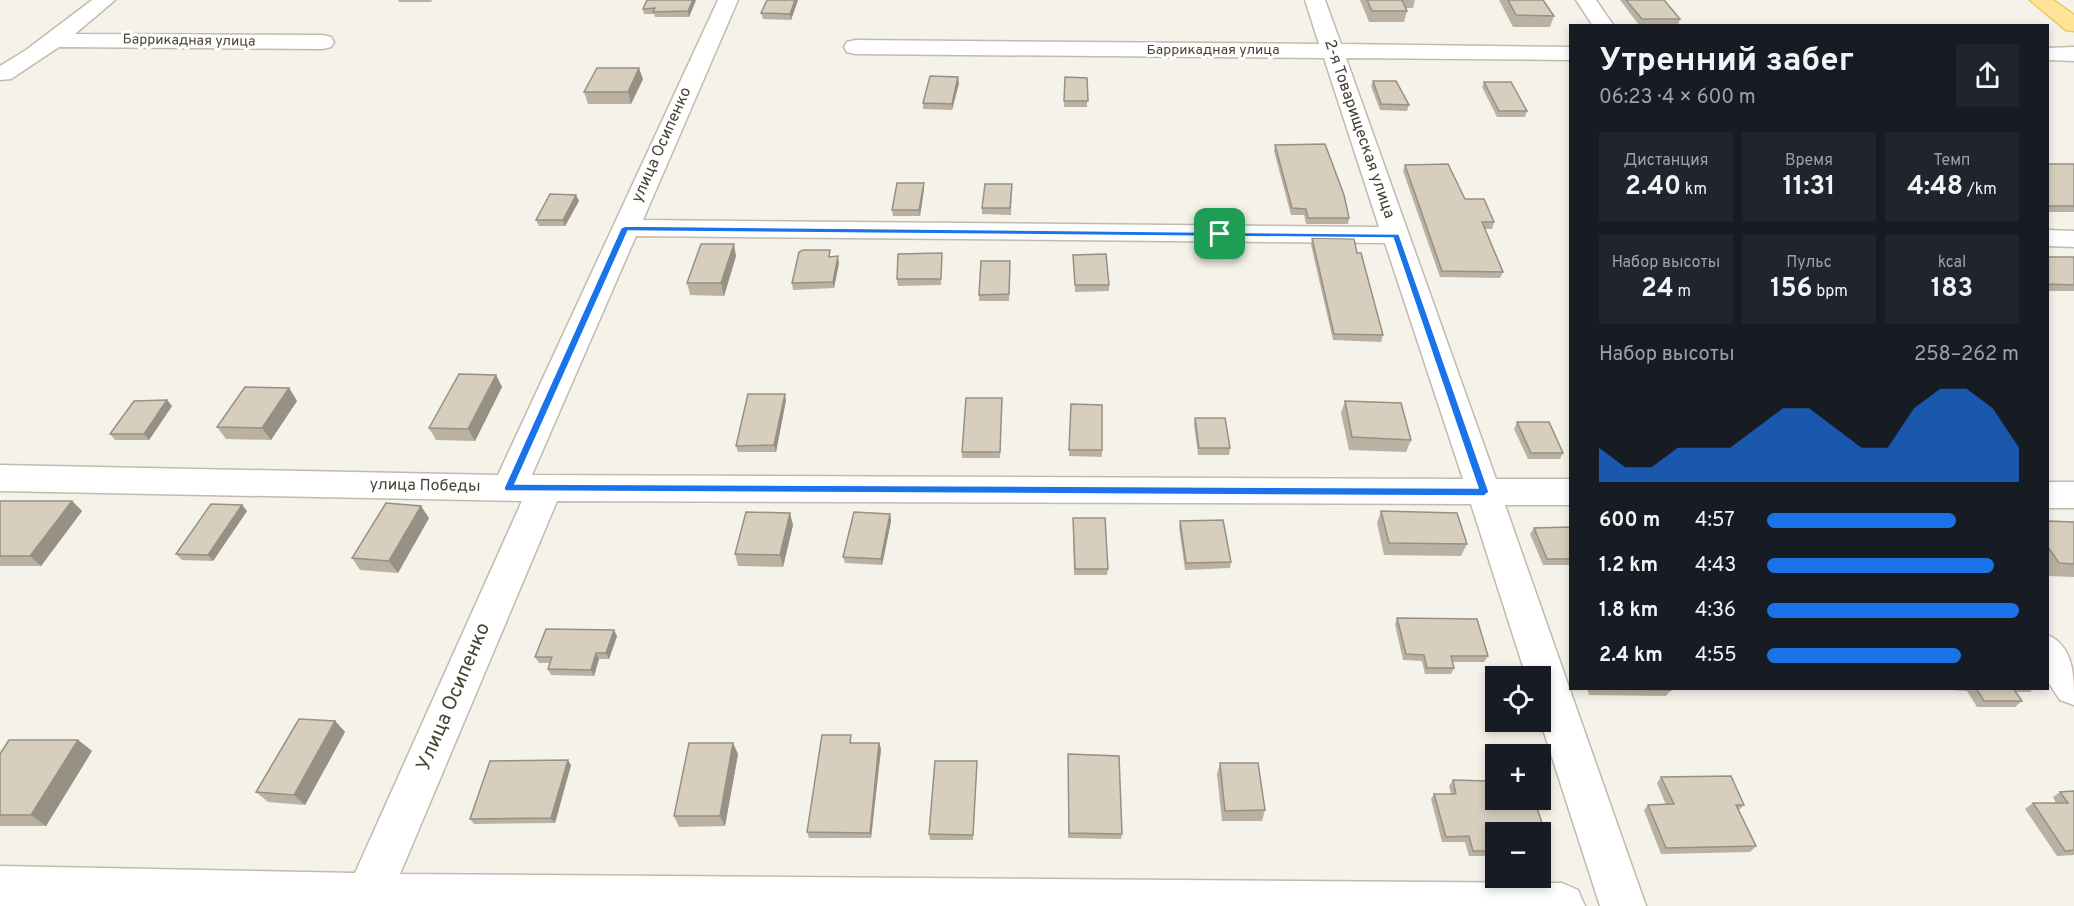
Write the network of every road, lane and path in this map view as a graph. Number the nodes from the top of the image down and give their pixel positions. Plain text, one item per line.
1 (105, 0) edge
2 (728, 0) edge
3 (1315, 0) edge
4 (1586, 0) edge
5 (2040, 0) edge
6 (1603, 24) edge
7 (2074, 25) edge
8 (54, 40) junction
9 (323, 42) dead end
10 (855, 47) dead end
11 (1333, 51) junction
12 (1569, 53) edge
13 (2049, 54) edge
14 (2074, 54) edge
15 (3, 74) dead end
16 (625, 228) junction
17 (1396, 235) junction
18 (2049, 238) edge
19 (2074, 238) edge
20 (0, 478) edge
21 (527, 488) junction
22 (1484, 492) junction
23 (1569, 492) edge
24 (2049, 495) edge
25 (2074, 495) edge
26 (2049, 652) edge
27 (2074, 688) edge
28 (0, 888) edge
29 (366, 901) edge
30 (1562, 906) edge
31 (1623, 906) edge

1 - 8 street
2 - 16 street, улица Осипенко
3 - 11 street, 2-я Товарищеская улица
4 - 6 street
5 - 7 main road
8 - 9 street, Баррикадная улица
8 - 15 street
10 - 11 street, Баррикадная улица
11 - 12 street, Баррикадная улица
11 - 17 street, 2-я Товарищеская улица
13 - 14 street
16 - 17 street
16 - 21 street, улица Осипенко
17 - 22 street, 2-я Товарищеская улица
18 - 19 street
20 - 21 street, улица Победы
21 - 22 street, улица Победы
21 - 29 street, Улица Осипенко
22 - 23 street, улица Победы
22 - 31 street, 2-я Товарищеская улица
24 - 25 street
26 - 27 street
28 - 29 street
29 - 30 street

